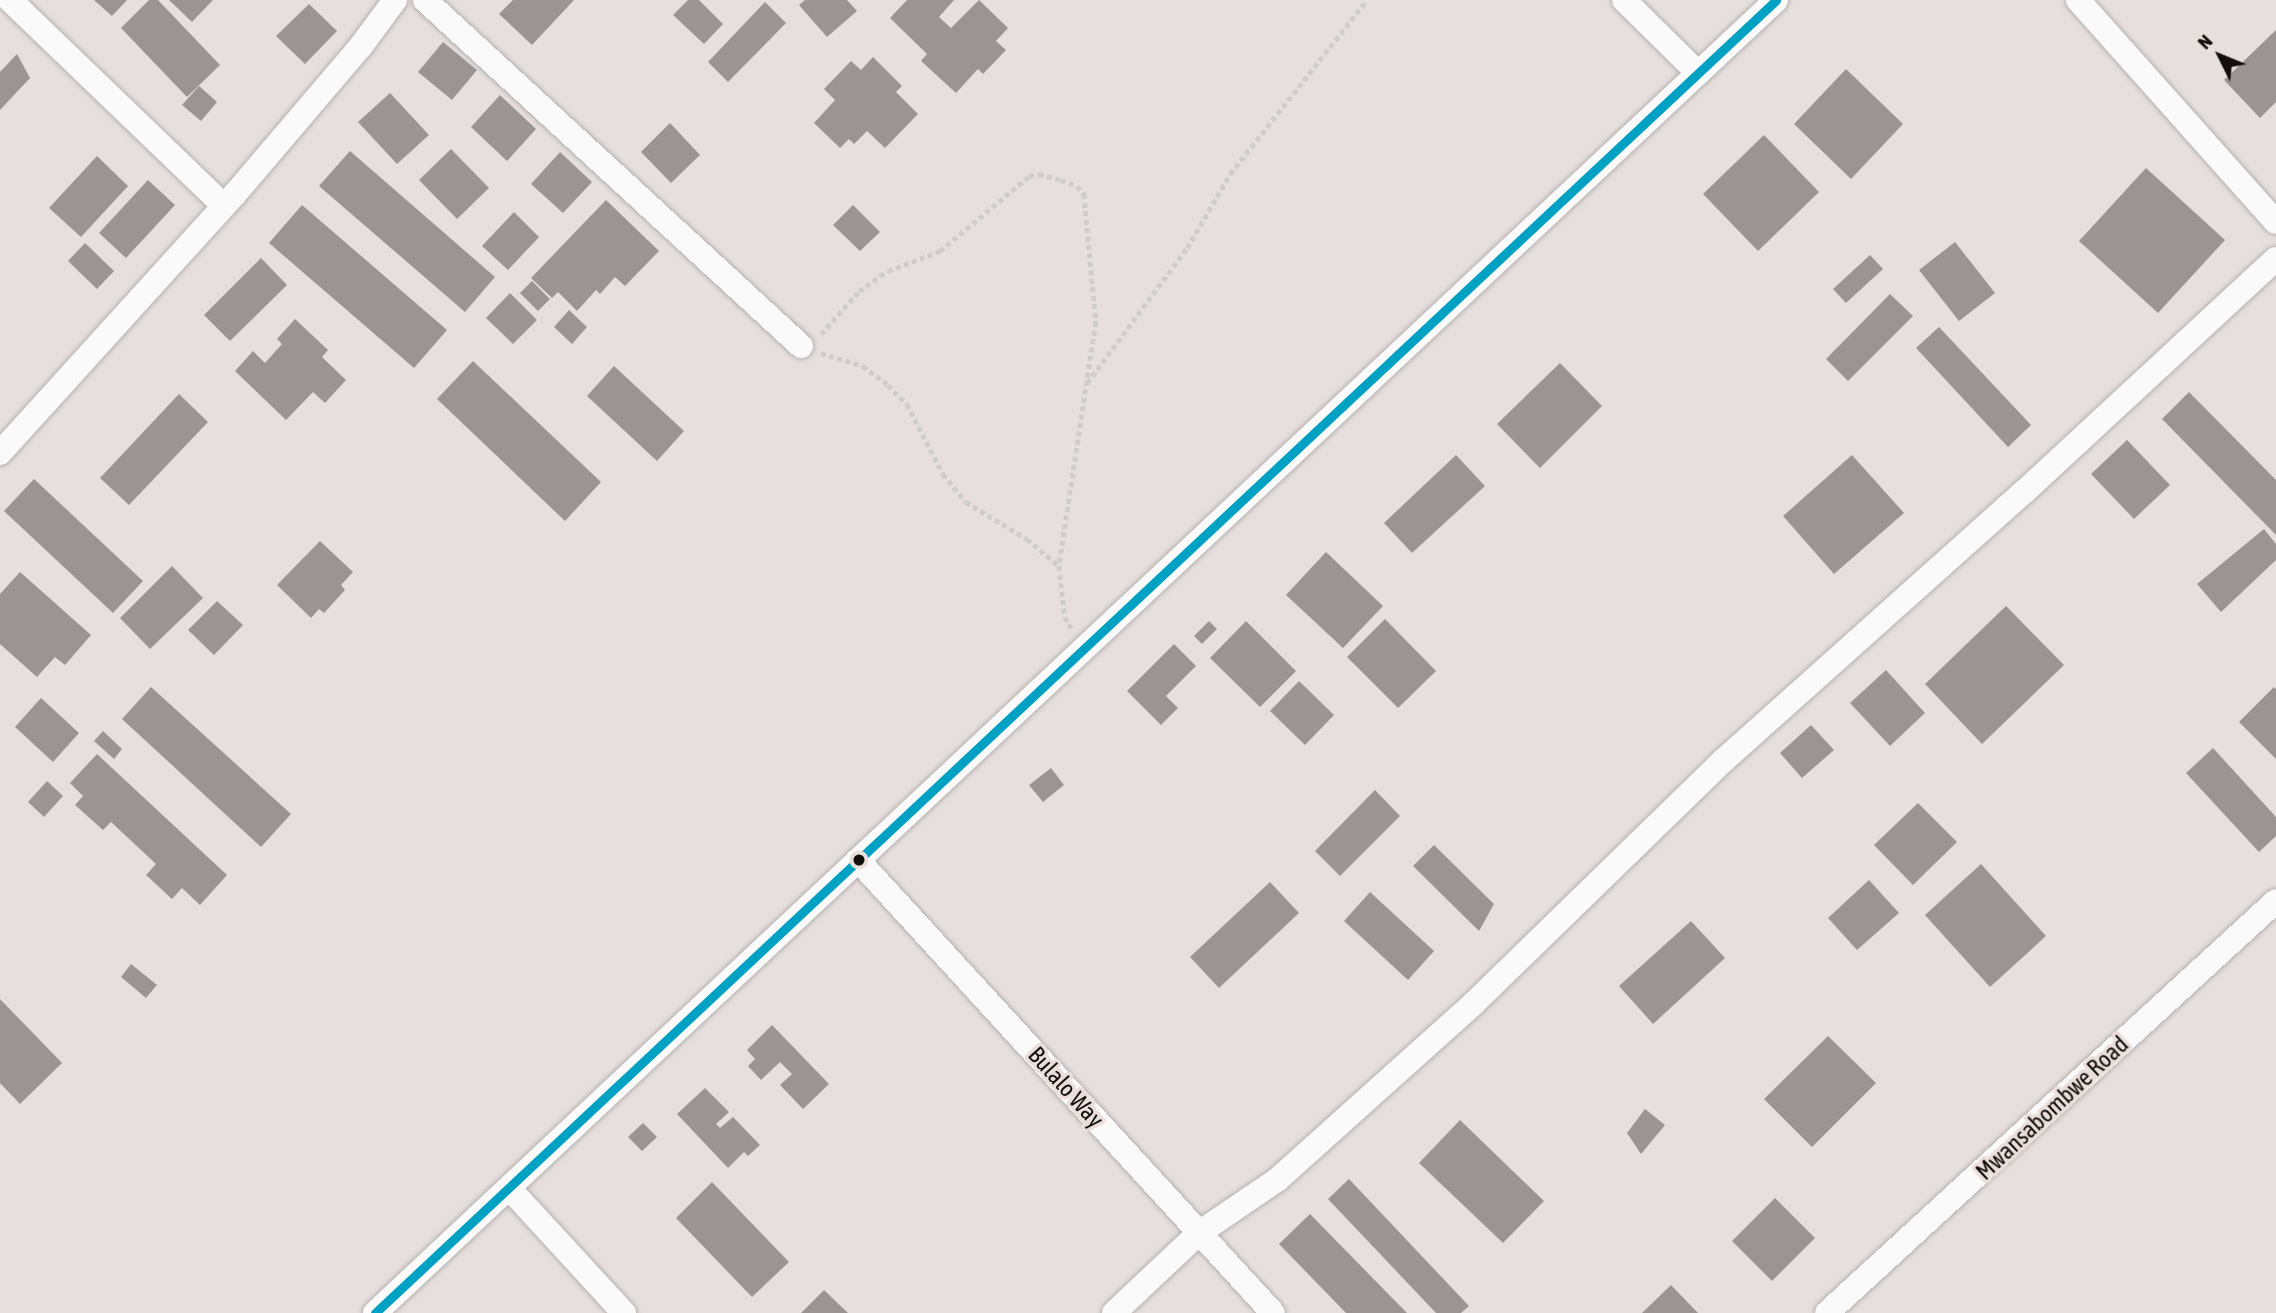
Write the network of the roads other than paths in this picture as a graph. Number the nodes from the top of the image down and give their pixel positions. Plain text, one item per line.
1 (10, 0) edge
2 (395, 0) edge
3 (425, 0) edge
4 (1625, 0) edge
5 (1776, 0) edge
6 (2078, 0) edge
7 (1698, 73) junction
8 (224, 206) junction
9 (2276, 222) edge
10 (2276, 259) edge
11 (806, 348) road end
12 (0, 453) edge
13 (858, 860) junction
14 (2276, 901) edge
15 (509, 1188) junction
16 (1199, 1233) junction
17 (375, 1313) edge
18 (624, 1313) edge
19 (1114, 1313) edge
20 (1273, 1313) edge
21 (1827, 1313) edge

1 - 8 street
2 - 8 street
3 - 11 street
4 - 7 street
5 - 7 street
6 - 9 street
7 - 13 street
8 - 12 street
10 - 16 street
13 - 15 street
13 - 16 street, Bulalo Way
14 - 21 street, Mwansabombwe Road
15 - 17 street
15 - 18 street
16 - 19 street
16 - 20 street, Bulalo Way

